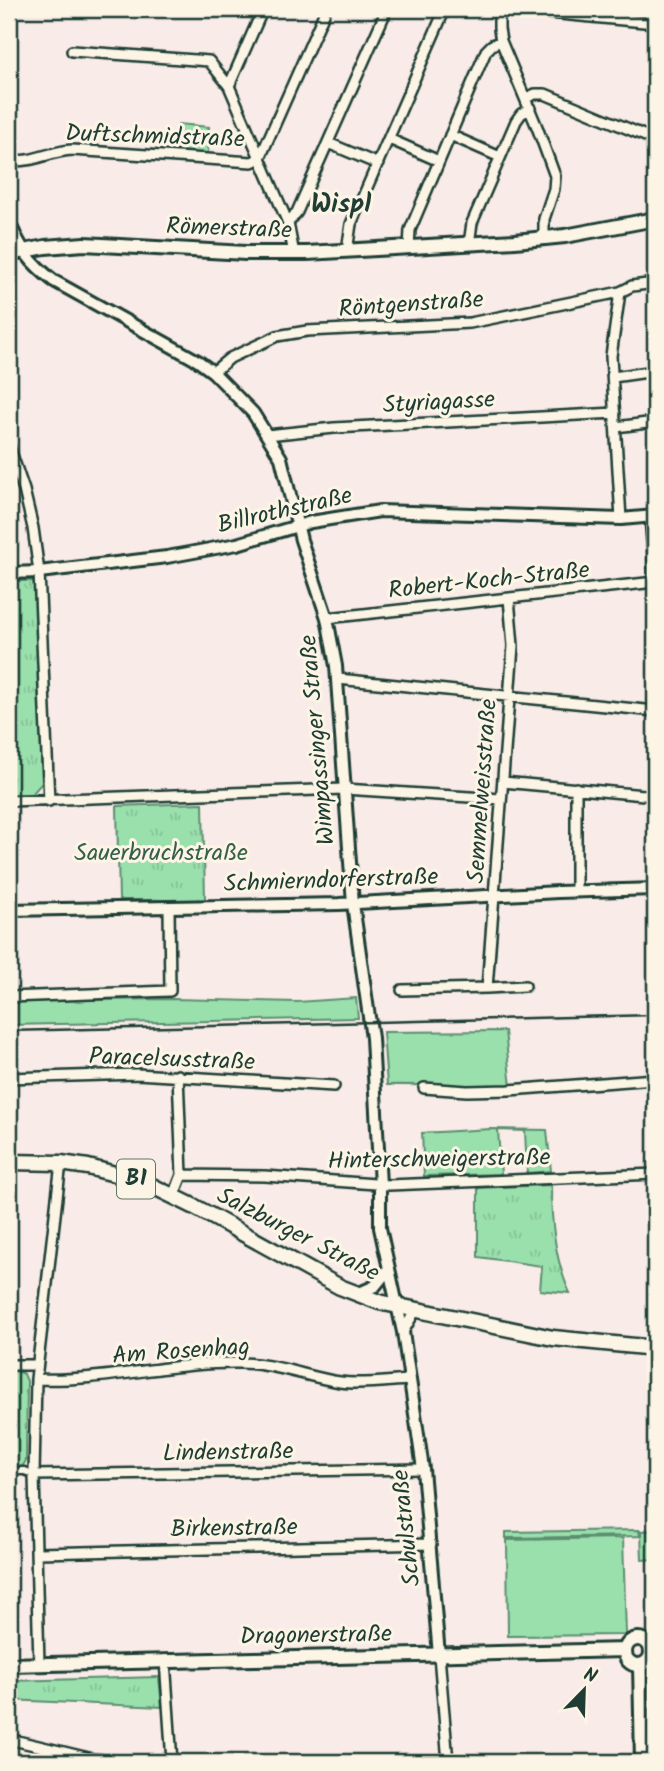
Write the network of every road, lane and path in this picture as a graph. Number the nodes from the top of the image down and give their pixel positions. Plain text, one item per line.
1 (263, 9) edge
2 (326, 9) edge
3 (387, 9) edge
4 (445, 9) edge
5 (499, 9) edge
6 (506, 9) edge
7 (575, 12) edge
8 (655, 23) edge
9 (501, 41) junction
10 (72, 51) dead end
11 (229, 86) junction
12 (526, 98) junction
13 (530, 108) junction
14 (450, 135) junction
15 (389, 139) junction
16 (655, 141) edge
17 (328, 143) junction
18 (500, 157) junction
19 (260, 158) junction
20 (9, 160) edge
21 (439, 161) junction
22 (378, 164) junction
23 (655, 219) edge
24 (9, 222) edge
25 (288, 223) junction
26 (544, 238) junction
27 (469, 244) junction
28 (409, 248) junction
29 (22, 250) junction
30 (346, 251) junction
31 (9, 254) edge
32 (294, 254) junction
33 (655, 283) edge
34 (620, 292) junction
35 (655, 371) edge
36 (214, 372) junction
37 (613, 377) junction
38 (615, 413) junction
39 (655, 422) edge
40 (616, 427) junction
41 (267, 435) junction
42 (9, 446) edge
43 (652, 517) edge
44 (621, 519) junction
45 (298, 526) junction
46 (39, 572) junction
47 (9, 573) edge
48 (655, 581) edge
49 (509, 598) junction
50 (327, 618) junction
51 (338, 679) junction
52 (509, 696) junction
53 (655, 711) edge
54 (503, 782) junction
55 (576, 788) junction
56 (344, 789) junction
57 (655, 796) edge
58 (501, 799) junction
59 (9, 801) edge
60 (49, 801) junction
61 (655, 889) edge
62 (576, 891) junction
63 (494, 895) junction
64 (353, 904) junction
65 (169, 908) junction
66 (9, 910) edge
67 (525, 986) dead end
68 (487, 988) junction
69 (402, 990) dead end
70 (9, 997) edge
71 (178, 1075) junction
72 (9, 1078) edge
73 (655, 1079) edge
74 (334, 1086) dead end
75 (424, 1088) dead end
76 (9, 1162) edge
77 (61, 1163) junction
78 (655, 1174) edge
79 (182, 1175) junction
80 (380, 1185) junction
81 (174, 1195) junction
82 (388, 1270) junction
83 (357, 1294) junction
84 (397, 1307) junction
85 (415, 1311) junction
86 (403, 1332) junction
87 (655, 1348) edge
88 (9, 1365) edge
89 (37, 1366) junction
90 (36, 1379) junction
91 (411, 1380) junction
92 (423, 1469) junction
93 (9, 1471) edge
94 (34, 1475) junction
95 (431, 1544) junction
96 (37, 1553) junction
97 (625, 1650) junction
98 (654, 1650) edge
99 (439, 1655) junction
100 (165, 1660) junction
101 (39, 1664) junction
102 (9, 1665) edge
103 (639, 1665) junction
104 (9, 1739) edge
105 (125, 1762) edge
106 (173, 1762) edge
107 (448, 1762) edge
108 (642, 1762) edge

1 - 11 street
2 - 19 street
3 - 17 street
4 - 15 street
5 - 9 street
6 - 7 street
7 - 8 street
9 - 12 street
9 - 14 street
10 - 11 street
11 - 19 street
12 - 13 street
12 - 16 street
13 - 18 street
13 - 26 street
14 - 18 street
14 - 21 street
15 - 21 street
15 - 22 street
17 - 22 street
17 - 25 street
18 - 27 street
19 - 20 street, Duftschmidstraße
19 - 25 street
21 - 28 street
22 - 30 street
23 - 26 main road, Römerstraße
24 - 29 street, Wimpassinger Straße
25 - 32 street
26 - 27 main road, Römerstraße
27 - 28 main road, Römerstraße
28 - 30 main road, Römerstraße
29 - 31 main road, Römerstraße
29 - 32 main road, Römerstraße
29 - 36 street, Wimpassinger Straße
30 - 32 main road, Römerstraße
33 - 34 street, Röntgenstraße
34 - 36 street, Röntgenstraße
34 - 37 street
35 - 37 street
36 - 41 street, Wimpassinger Straße
37 - 38 street
38 - 40 street
38 - 41 street, Styriagasse
39 - 40 street
40 - 44 street
41 - 45 street, Wimpassinger Straße
42 - 46 street
43 - 44 street, Billrothstraße
43 - 48 street
44 - 45 street, Billrothstraße
45 - 46 street, Billrothstraße
45 - 50 street, Wimpassinger Straße
46 - 47 street, Billrothstraße
46 - 60 street
48 - 49 street, Robert-Koch-Straße
49 - 50 street, Robert-Koch-Straße
49 - 52 street, Semmelweisstraße
50 - 51 street, Wimpassinger Straße
51 - 52 street
51 - 56 street, Wimpassinger Straße
52 - 53 street
52 - 54 street, Semmelweisstraße
54 - 55 street
54 - 58 street, Semmelweisstraße
55 - 57 street
55 - 62 street
56 - 58 street
56 - 60 street
56 - 64 street, Wimpassinger Straße
58 - 63 street, Semmelweisstraße
59 - 60 street
61 - 62 street, Schmierndorferstraße
62 - 63 street, Schmierndorferstraße
63 - 64 street, Schmierndorferstraße
63 - 68 street, Semmelweisstraße
64 - 65 street, Schmierndorferstraße
64 - 80 street, Wimpassinger Straße
65 - 66 street, Schmierndorferstraße
65 - 70 street
67 - 68 street
68 - 69 street
71 - 72 street, Paracelsusstraße
71 - 74 street, Paracelsusstraße
71 - 79 street
73 - 75 street
76 - 77 main road, Salzburger Straße / B1
77 - 81 main road, Salzburger Straße / B1
77 - 89 street
78 - 80 street, Hinterschweigerstraße
79 - 80 street, Hinterschweigerstraße
79 - 81 street
80 - 82 street, Wimpassinger Straße
81 - 83 main road, Salzburger Straße / B1
82 - 83 street
82 - 84 street, Wimpassinger Straße
83 - 84 main road, Salzburger Straße / B1
84 - 85 main road, Salzburger Straße / B1
84 - 86 street, Schulstraße
85 - 86 street
85 - 87 main road, Salzburger Straße / B1
86 - 91 street, Schulstraße
88 - 89 street
89 - 90 street
90 - 91 street, Am Rosenhag
90 - 94 street
91 - 92 street, Schulstraße
92 - 94 street, Lindenstraße
92 - 95 street, Schulstraße
93 - 94 street
94 - 96 street
95 - 96 street, Birkenstraße
95 - 99 street, Schulstraße
96 - 101 street
97 - 98 main road, Dragonerstraße
97 - 99 main road, Dragonerstraße
97 - 103 main road
98 - 103 main road, Dragonerstraße
99 - 100 main road, Dragonerstraße
99 - 107 street, Schulstraße
100 - 101 main road, Dragonerstraße
100 - 106 street
101 - 102 main road, Dragonerstraße
103 - 108 main road
104 - 105 street

